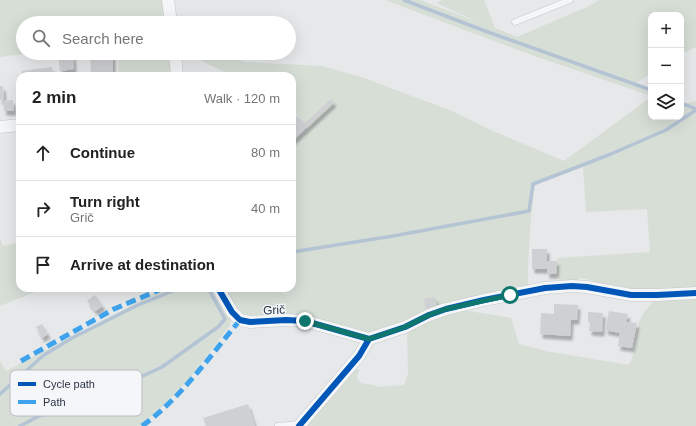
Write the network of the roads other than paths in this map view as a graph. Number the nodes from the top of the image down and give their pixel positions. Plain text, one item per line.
1 (168, 0) edge
2 (570, 0) edge
3 (170, 16) edge
4 (515, 22) dead end
5 (176, 60) edge
6 (177, 72) edge
7 (16, 126) edge
8 (0, 128) edge
9 (220, 292) edge
10 (696, 293) edge
11 (369, 339) junction
12 (300, 425) edge
13 (278, 426) edge

1 - 3 street
2 - 4 lane
5 - 6 street
7 - 8 street
9 - 11 street, Grič
10 - 11 street
11 - 12 street
12 - 13 lane

